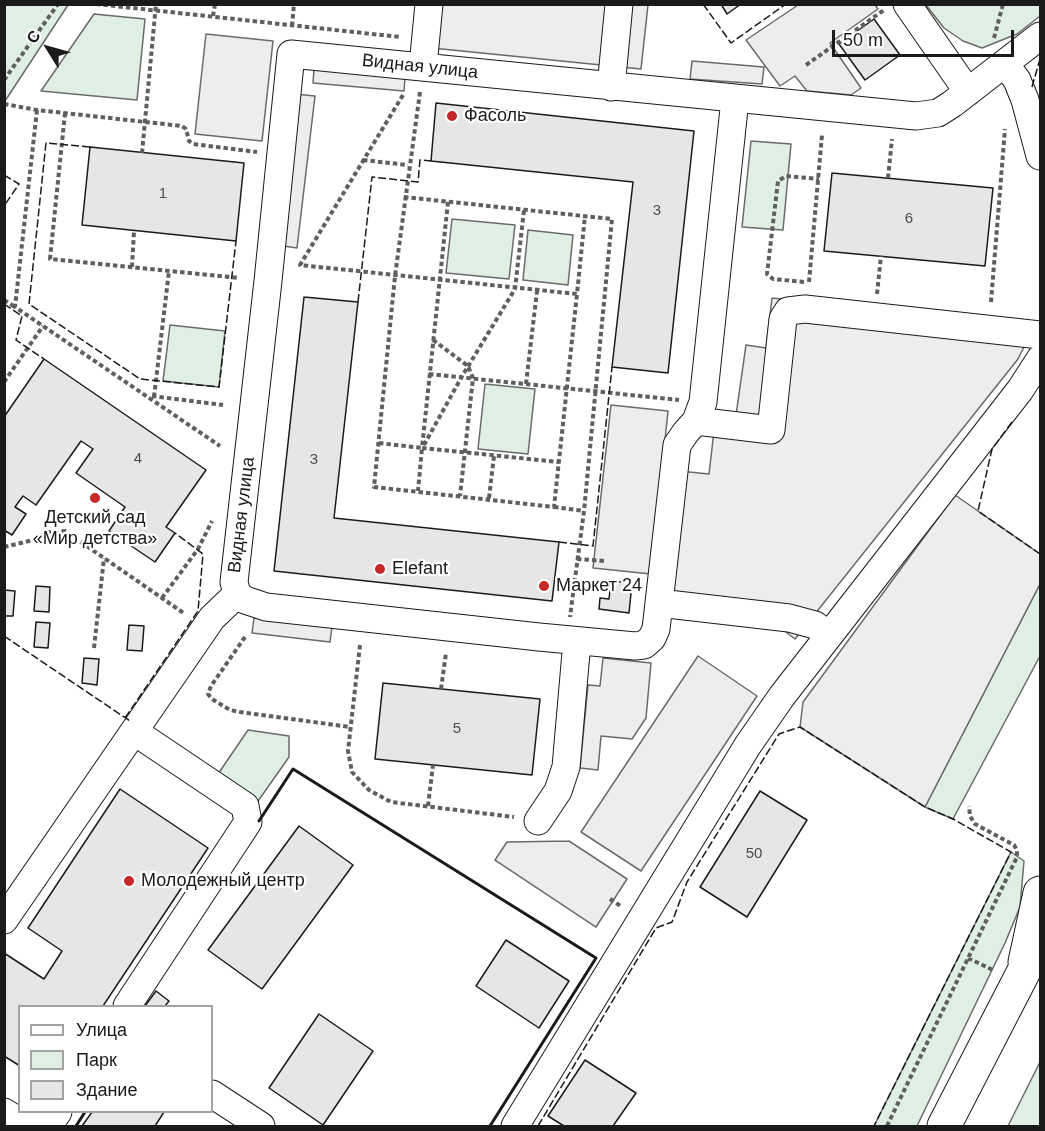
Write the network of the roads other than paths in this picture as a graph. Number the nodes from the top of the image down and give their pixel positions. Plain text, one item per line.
1 (429, 4) edge
2 (619, 4) edge
3 (898, 5) edge
4 (1041, 36) edge
5 (1005, 64) junction
6 (423, 66) junction
7 (610, 87) junction
8 (968, 92) junction
9 (735, 99) junction
10 (1041, 156) edge
11 (1041, 335) edge
12 (1041, 359) edge
13 (700, 412) junction
14 (237, 594) junction
15 (659, 603) junction
16 (828, 635) junction
17 (572, 641) junction
18 (135, 732) junction
19 (538, 821) road end
20 (1041, 893) edge
21 (4, 920) edge
22 (1041, 940) edge
23 (1023, 974) junction
24 (128, 1005) edge
25 (213, 1095) edge
26 (4, 1112) edge
27 (57, 1113) edge
28 (28, 1126) edge
29 (261, 1126) edge
30 (515, 1126) edge
31 (944, 1126) edge

1 - 6 street
2 - 7 street
3 - 8 street
4 - 5 street, Видная улица
5 - 8 street, Видная улица
5 - 10 street
6 - 7 street, Видная улица
6 - 14 street, Видная улица
7 - 9 street, Видная улица
8 - 9 street, Видная улица
9 - 13 street
11 - 13 street
12 - 16 street
13 - 15 street, Видная улица
14 - 17 street, Видная улица
14 - 18 street
15 - 16 street
15 - 17 street, Видная улица
16 - 30 street
17 - 19 street
18 - 21 street
18 - 24 street
20 - 23 main road
22 - 23 main road
23 - 31 main road
25 - 29 street
26 - 28 street
27 - 28 street

